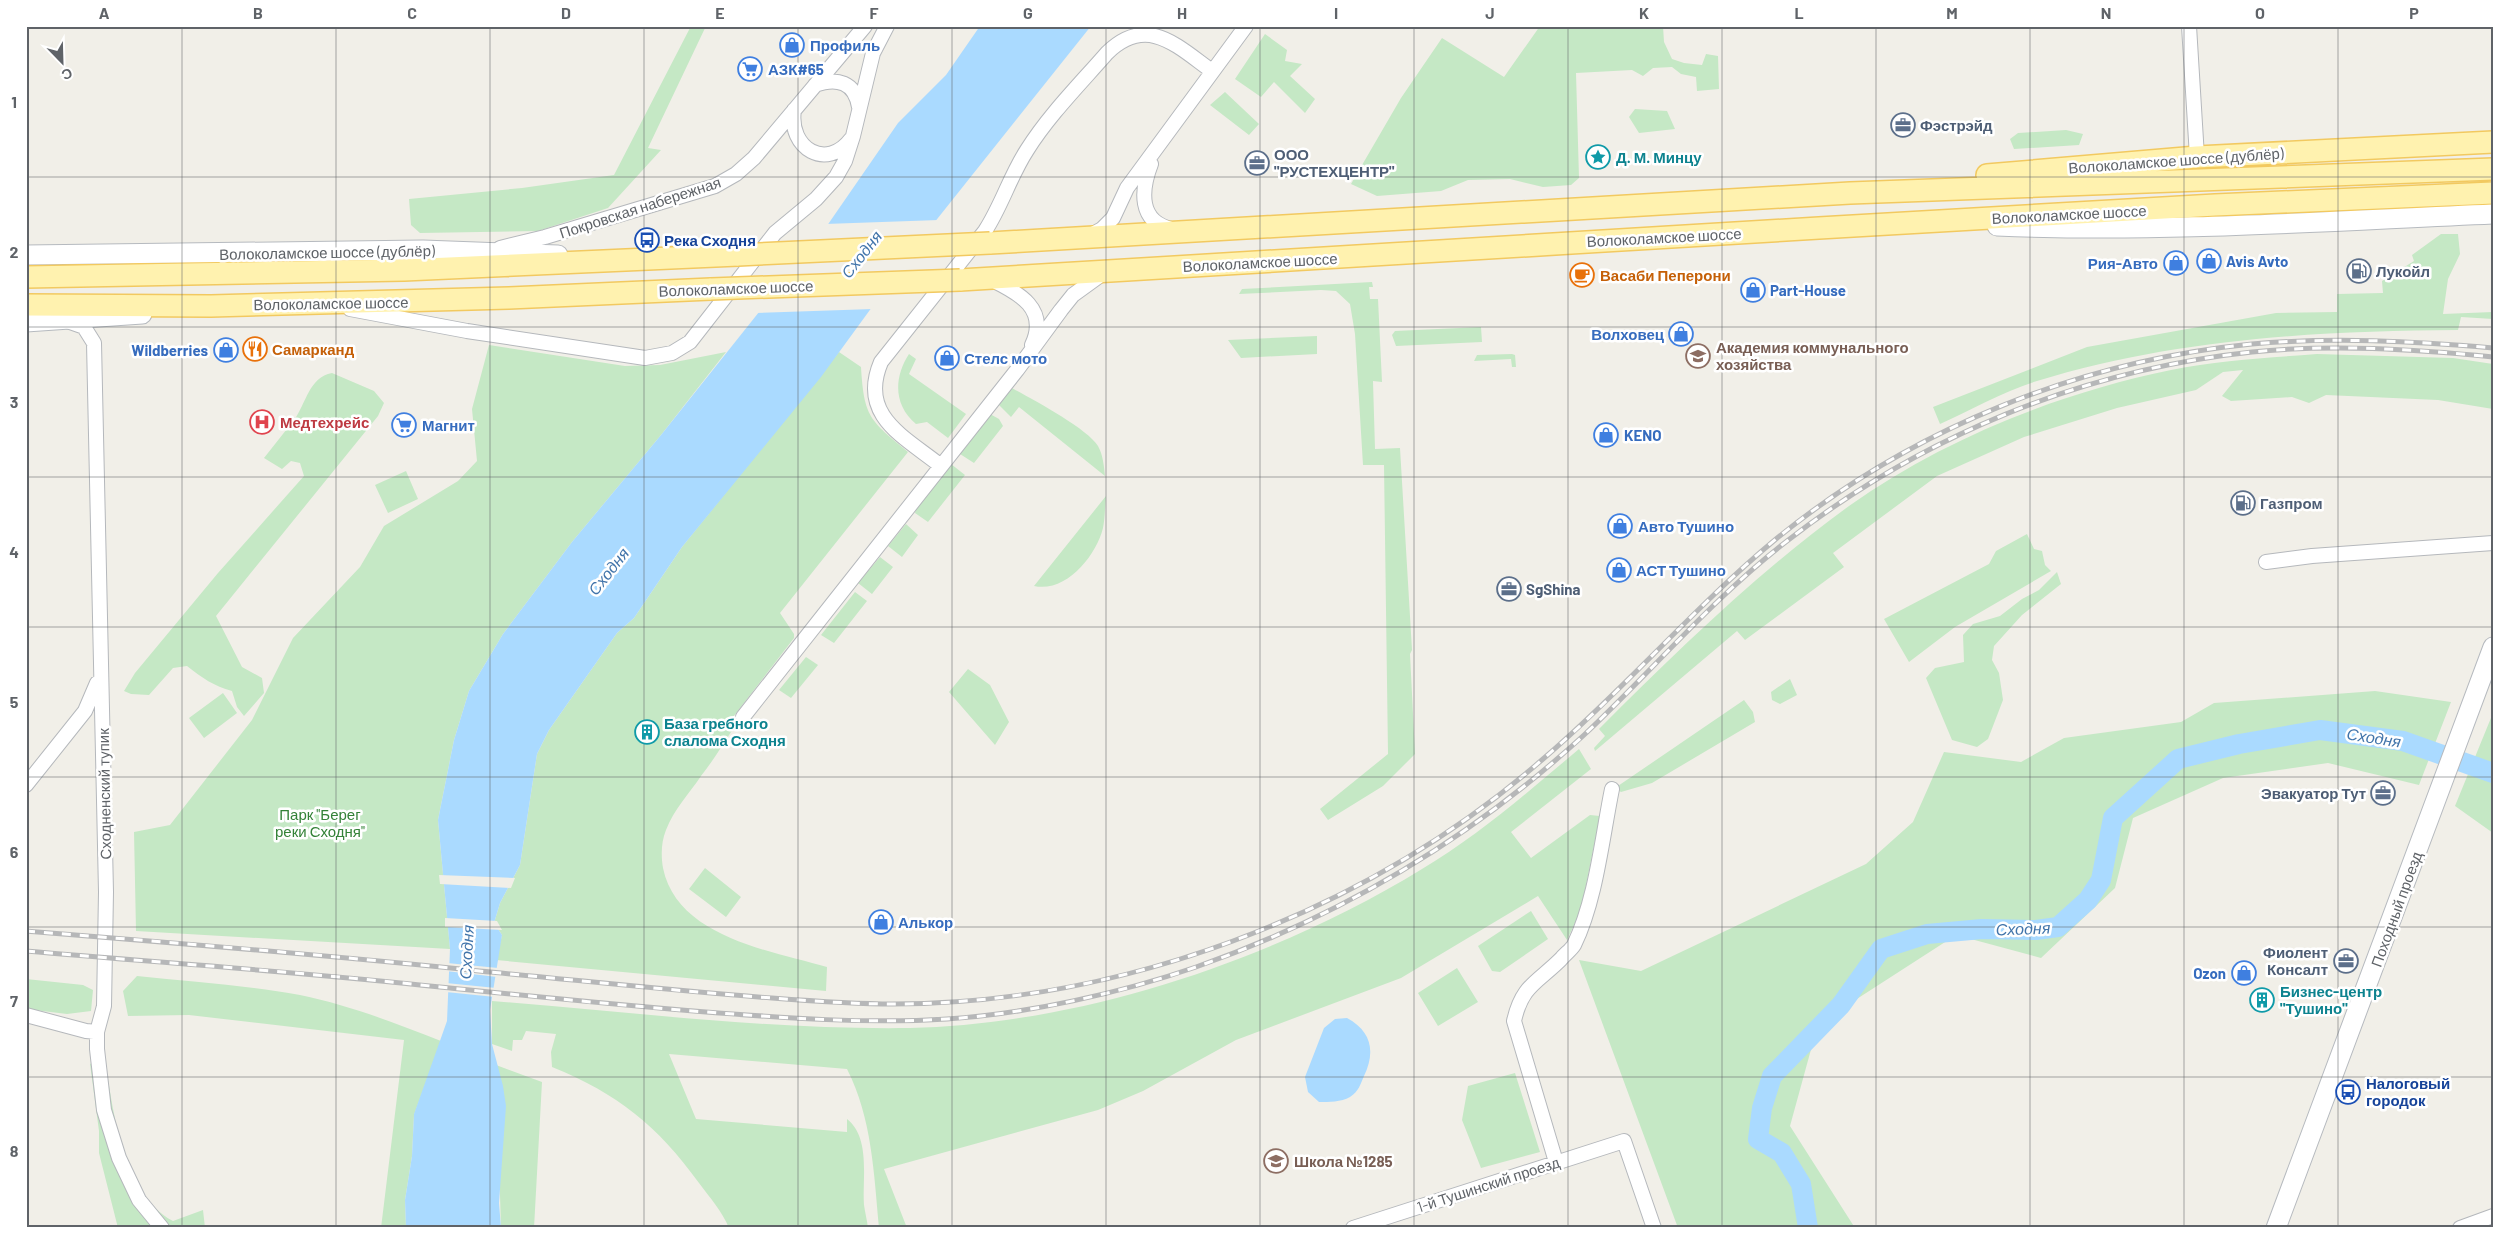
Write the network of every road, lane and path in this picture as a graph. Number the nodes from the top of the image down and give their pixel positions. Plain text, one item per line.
1 (865, 26) edge
2 (887, 26) edge
3 (1246, 26) edge
4 (2189, 26) edge
5 (1212, 71) junction
6 (815, 85) junction
7 (860, 108) junction
8 (794, 110) junction
9 (853, 136) junction
10 (2487, 143) edge
11 (1157, 147) junction
12 (2197, 157) junction
13 (2493, 169) edge
14 (1861, 193) junction
15 (2493, 193) edge
16 (2493, 214) edge
17 (1925, 222) junction
18 (1188, 232) junction
19 (1086, 238) junction
20 (468, 252) junction
21 (26, 255) edge
22 (627, 260) junction
23 (1108, 271) junction
24 (26, 277) edge
25 (989, 278) junction
26 (320, 303) junction
27 (26, 305) edge
28 (211, 306) junction
29 (122, 316) junction
30 (62, 320) junction
31 (26, 322) edge
32 (94, 343) junction
33 (1027, 357) junction
34 (941, 466) junction
35 (2493, 543) edge
36 (2478, 544) junction
37 (2493, 549) edge
38 (2266, 562) dead end
39 (2493, 647) edge
40 (100, 675) junction
41 (743, 718) dead end
42 (26, 785) edge
43 (1612, 789) dead end
44 (26, 1015) edge
45 (98, 1032) junction
46 (1556, 1162) junction
47 (2493, 1216) edge
48 (162, 1228) edge
49 (1353, 1228) edge
50 (1654, 1228) edge
51 (2276, 1228) edge
52 (2460, 1228) edge

1 - 6 street, Покровская набережная
2 - 7 street
3 - 5 street
4 - 12 street
5 - 11 street
5 - 34 street
6 - 7 street
6 - 8 street, Покровская набережная
7 - 9 street
8 - 9 street
8 - 20 street, Покровская набережная
9 - 26 street
10 - 12 main road, Волоколамское шоссе (дублёр)
11 - 18 street
11 - 19 street
12 - 14 main road, Волоколамское шоссе (дублёр)
13 - 14 main road, Волоколамское шоссе
14 - 18 main road, Волоколамское шоссе
15 - 17 main road, Волоколамское шоссе
16 - 17 main road
17 - 23 main road, Волоколамское шоссе
18 - 19 main road, Волоколамское шоссе
19 - 22 main road, Волоколамское шоссе, bridge
20 - 21 main road, Волоколамское шоссе (дублёр)
20 - 22 main road, Волоколамское шоссе (дублёр)
22 - 24 main road, Волоколамское шоссе
23 - 25 main road, Волоколамское шоссе
23 - 33 street
25 - 26 main road, Волоколамское шоссе, bridge
25 - 33 street
26 - 28 main road, Волоколамское шоссе
27 - 28 main road, Волоколамское шоссе
28 - 29 main road
29 - 30 main road
29 - 32 street
30 - 31 main road
30 - 32 street
32 - 40 street, Сходненский тупик
33 - 34 street
34 - 41 street
35 - 36 street
36 - 37 street
36 - 38 street
39 - 51 main road, Походный проезд
40 - 42 street
40 - 45 street, Сходненский тупик
43 - 46 street
44 - 45 street
45 - 48 street, Сходненский тупик
46 - 49 street, 1-й Тушинский проезд
46 - 50 street, 1-й Тушинский проезд
47 - 52 street

